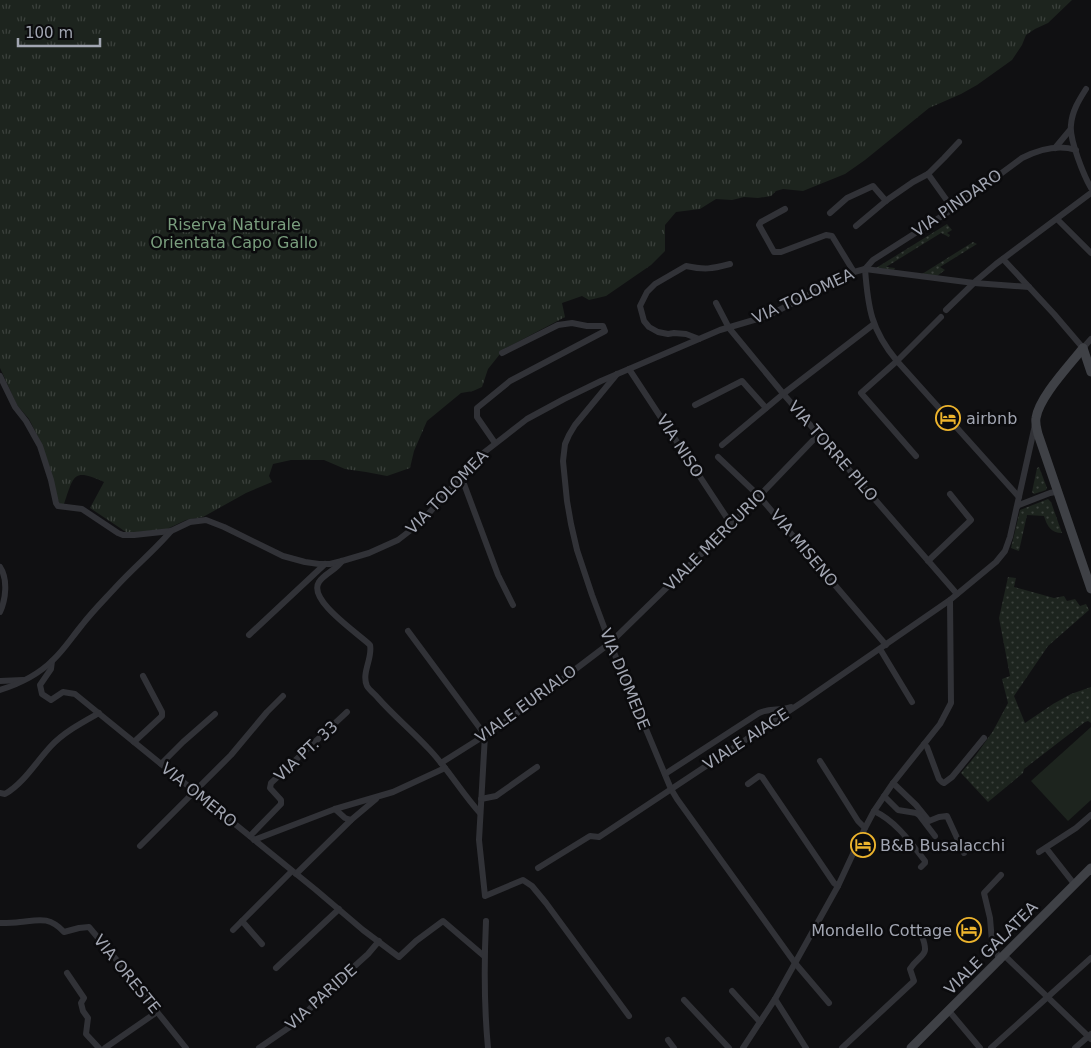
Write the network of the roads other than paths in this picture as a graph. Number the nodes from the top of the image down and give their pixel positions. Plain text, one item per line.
1 (1086, 89) dead end
2 (1070, 130) junction
3 (959, 142) dead end
4 (1055, 148) junction
5 (1076, 150) junction
6 (928, 174) junction
7 (1091, 188) edge
8 (1091, 193) edge
9 (886, 201) junction
10 (785, 209) dead end
11 (953, 209) junction
12 (830, 213) dead end
13 (1057, 219) junction
14 (856, 226) dead end
15 (1091, 253) edge
16 (1003, 258) junction
17 (730, 264) dead end
18 (865, 270) junction
19 (854, 272) junction
20 (974, 283) junction
21 (1029, 287) junction
22 (716, 303) dead end
23 (946, 310) dead end
24 (941, 317) dead end
25 (874, 324) junction
26 (729, 328) junction
27 (699, 338) junction
28 (1091, 339) edge
29 (1083, 348) junction
30 (502, 354) dead end
31 (897, 360) junction
32 (629, 369) junction
33 (1091, 372) edge
34 (618, 374) junction
35 (0, 376) edge
36 (783, 394) junction
37 (695, 405) dead end
38 (766, 408) junction
39 (1036, 420) junction
40 (818, 435) junction
41 (496, 443) junction
42 (722, 446) dead end
43 (916, 456) dead end
44 (718, 457) dead end
45 (461, 476) junction
46 (1058, 493) junction
47 (950, 494) dead end
48 (760, 496) junction
49 (1019, 497) junction
50 (1017, 507) junction
51 (731, 524) junction
52 (171, 531) junction
53 (928, 560) junction
54 (342, 561) junction
55 (325, 564) junction
56 (0, 567) edge
57 (1091, 589) edge
58 (957, 594) junction
59 (950, 600) junction
60 (513, 605) dead end
61 (0, 612) edge
62 (408, 631) dead end
63 (249, 635) dead end
64 (610, 643) junction
65 (883, 647) junction
66 (52, 661) junction
67 (143, 676) dead end
68 (24, 680) junction
69 (0, 681) edge
70 (0, 690) edge
71 (283, 696) dead end
72 (912, 702) dead end
73 (802, 703) junction
74 (348, 712) dead end
75 (99, 713) junction
76 (215, 714) dead end
77 (485, 735) junction
78 (984, 738) dead end
79 (134, 742) junction
80 (924, 744) junction
81 (820, 762) dead end
82 (161, 764) junction
83 (443, 765) junction
84 (537, 767) dead end
85 (665, 774) junction
86 (893, 783) junction
87 (748, 784) dead end
88 (671, 789) junction
89 (194, 791) junction
90 (393, 792) junction
91 (0, 793) edge
92 (884, 796) junction
93 (481, 799) junction
94 (335, 810) junction
95 (874, 811) junction
96 (480, 813) junction
97 (1091, 815) edge
98 (351, 820) junction
99 (865, 828) junction
100 (935, 836) dead end
101 (252, 838) junction
102 (140, 846) dead end
103 (1046, 848) junction
104 (1039, 852) dead end
105 (964, 853) dead end
106 (921, 867) dead end
107 (538, 868) dead end
108 (1091, 868) edge
109 (294, 873) junction
110 (1000, 875) dead end
111 (1075, 885) junction
112 (838, 886) junction
113 (339, 909) junction
114 (242, 921) junction
115 (486, 921) dead end
116 (0, 923) edge
117 (233, 930) dead end
118 (922, 936) dead end
119 (380, 942) junction
120 (262, 944) dead end
121 (484, 956) junction
122 (1002, 958) junction
123 (1091, 958) edge
124 (795, 963) junction
125 (276, 968) dead end
126 (67, 973) dead end
127 (732, 990) dead end
128 (1048, 997) junction
129 (774, 999) junction
130 (684, 1000) dead end
131 (829, 1003) dead end
132 (949, 1011) junction
133 (157, 1012) junction
134 (629, 1016) dead end
135 (760, 1022) junction
136 (1090, 1037) edge
137 (668, 1040) dead end
138 (99, 1048) edge
139 (105, 1048) edge
140 (186, 1048) edge
141 (259, 1048) edge
142 (488, 1048) edge
143 (674, 1048) edge
144 (729, 1048) edge
145 (743, 1048) edge
146 (806, 1048) edge
147 (842, 1048) edge
148 (911, 1048) edge
149 (980, 1048) edge
150 (991, 1048) edge
151 (1075, 1048) edge

1 - 2 street
2 - 4 street
2 - 5 street
3 - 6 street
4 - 5 street, VIA PINDARO
4 - 11 street, VIA PINDARO
5 - 7 street
6 - 9 street
6 - 11 street
8 - 13 street
9 - 12 street
9 - 14 street
10 - 19 street
11 - 18 street, VIA PINDARO
13 - 15 street
13 - 16 street
16 - 20 street
16 - 21 street
17 - 27 street
18 - 19 street, VIA TOLOMEA
18 - 20 street, VIA TOLOMEA
18 - 25 street
19 - 26 street, VIA TOLOMEA
20 - 21 street, VIA TOLOMEA
20 - 23 street
21 - 29 street
22 - 26 street, VIA TORRE PILO
24 - 31 street
25 - 31 street
25 - 36 street
26 - 27 street, VIA TOLOMEA
26 - 36 street, VIA TORRE PILO
27 - 32 street, VIA TOLOMEA
28 - 29 street
29 - 33 main road
29 - 39 main road
30 - 41 street, VIA TOLOMEA
31 - 43 street
31 - 49 street
32 - 34 street, VIA TOLOMEA
32 - 51 street, VIA NISO
34 - 41 street, VIA TOLOMEA
34 - 64 street, VIA DIOMEDE
35 - 52 street
36 - 38 street
36 - 40 street, VIA TORRE PILO
37 - 38 street
38 - 42 street
39 - 46 main road
39 - 49 street, VIALE AIACE
40 - 48 street, VIALE MERCURIO
40 - 53 street, VIA TORRE PILO
41 - 45 street, VIA TOLOMEA
44 - 48 street, VIA MISENO
45 - 54 street, VIA TOLOMEA
45 - 60 street
46 - 50 street
46 - 57 main road
47 - 53 street
48 - 51 street, VIALE MERCURIO
48 - 65 street, VIA MISENO
49 - 50 street, VIALE AIACE
50 - 58 street, VIALE AIACE
51 - 64 street, VIALE MERCURIO
52 - 55 street, VIA TOLOMEA
52 - 66 street
53 - 58 street, VIA TORRE PILO
54 - 55 street, VIA TOLOMEA
54 - 83 street
55 - 63 street
56 - 61 street
58 - 59 street, VIALE AIACE
59 - 65 street, VIALE AIACE
59 - 80 street
62 - 77 street
64 - 77 street, VIALE EURIALO
64 - 85 street, VIA DIOMEDE
65 - 72 street, VIA MISENO
65 - 73 street, VIALE AIACE
66 - 68 street
66 - 75 street, VIA OMERO
67 - 79 street
68 - 69 street
68 - 70 street
71 - 89 street
73 - 85 street
73 - 88 street, VIALE AIACE
74 - 101 street, VIA PT. 33
75 - 79 street, VIA OMERO
75 - 91 street
76 - 82 street
77 - 83 street, VIALE EURIALO
77 - 93 street
78 - 80 street
79 - 82 street, VIA OMERO
80 - 86 street
81 - 99 street
82 - 89 street, VIA OMERO
83 - 90 street, VIALE EURIALO
83 - 96 street
84 - 93 street
85 - 88 street, VIA DIOMEDE
86 - 92 street
86 - 105 street
87 - 112 street
88 - 107 street, VIALE AIACE
88 - 124 street, VIA DIOMEDE
89 - 101 street, VIA OMERO
89 - 102 street
90 - 94 street
90 - 98 street
92 - 95 street
92 - 100 street
93 - 96 street
94 - 98 street
94 - 101 street
95 - 99 street
95 - 106 street
96 - 134 street
97 - 103 street
98 - 109 street
99 - 112 street
101 - 109 street, VIA OMERO
103 - 104 street
103 - 111 street
108 - 111 main road, VIALE GALATEA
109 - 113 street, VIA OMERO
109 - 114 street
110 - 122 street
111 - 122 main road, VIALE GALATEA
112 - 124 street
113 - 119 street, VIA OMERO
113 - 125 street
114 - 117 street
114 - 120 street
115 - 121 street
116 - 133 street, VIA ORESTE
118 - 147 street
119 - 121 street, VIA OMERO
119 - 141 street, VIA PARIDE
121 - 142 street
122 - 128 street
122 - 132 main road, VIALE GALATEA
123 - 128 street
124 - 129 street
124 - 131 street, VIA DIOMEDE
126 - 138 street
127 - 135 street
128 - 136 street
128 - 150 street
129 - 135 street
129 - 146 street
130 - 144 street
132 - 148 main road, VIALE GALATEA
132 - 149 street
133 - 139 street
133 - 140 street, VIA ORESTE
135 - 145 street
136 - 151 street
137 - 143 street

